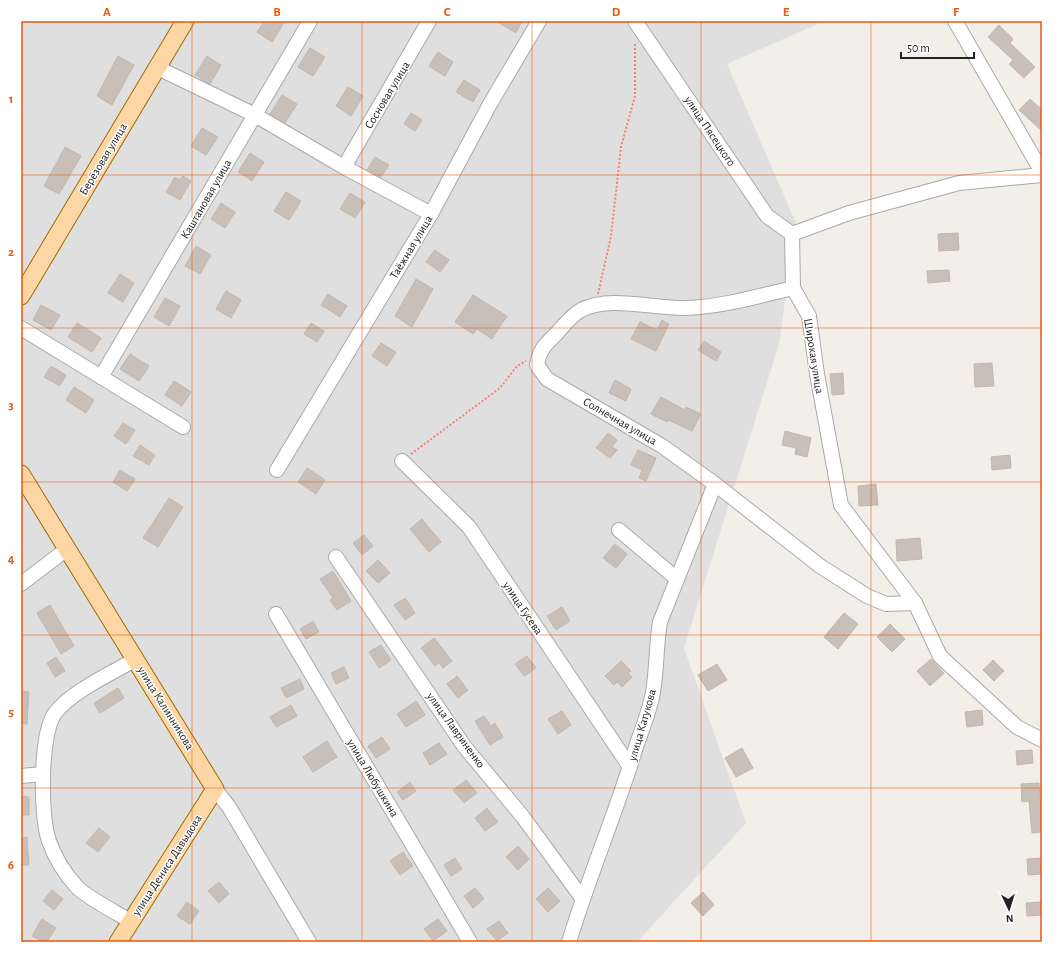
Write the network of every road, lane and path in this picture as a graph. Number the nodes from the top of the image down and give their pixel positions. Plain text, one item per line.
1 (185, 21) edge
2 (310, 21) edge
3 (429, 21) edge
4 (539, 21) edge
5 (635, 21) edge
6 (955, 21) edge
7 (158, 68) junction
8 (255, 115) junction
9 (344, 167) junction
10 (1042, 172) edge
11 (1042, 175) edge
12 (432, 214) junction
13 (792, 234) junction
14 (793, 288) junction
15 (21, 296) edge
16 (595, 306) junction
17 (21, 328) edge
18 (539, 352) junction
19 (101, 377) junction
20 (183, 427) dead end
21 (402, 460) joint
22 (277, 470) dead end
23 (21, 474) edge
24 (715, 484) junction
25 (619, 530) dead end
26 (67, 549) junction
27 (336, 557) dead end
28 (677, 579) junction
29 (21, 584) edge
30 (915, 603) junction
31 (276, 614) dead end
32 (136, 659) junction
33 (1042, 740) edge
34 (630, 767) junction
35 (43, 774) junction
36 (21, 776) edge
37 (216, 789) junction
38 (582, 898) junction
39 (130, 921) junction
40 (118, 942) edge
41 (310, 942) edge
42 (470, 942) edge
43 (568, 942) edge

1 - 7 main road, Берёзовая улица
2 - 8 street, Каштановая улица
3 - 9 street, Сосновая улица
4 - 12 street, Таёжная улица
5 - 13 street, улица Пясецкого
5 - 16 path
6 - 10 street
7 - 8 street
7 - 15 main road, Берёзовая улица
8 - 9 street
8 - 19 street, Каштановая улица
9 - 12 street
11 - 13 street
12 - 22 street, Таёжная улица
13 - 14 street
14 - 16 street
14 - 30 street, Широкая улица
16 - 18 street
17 - 19 street
18 - 21 path
18 - 24 street, Солнечная улица
19 - 20 street
21 - 34 street, улица Гусева
23 - 26 main road, улица Калинникова
24 - 28 street, улица Катукова
24 - 30 street, Солнечная улица
25 - 28 street
26 - 29 street
26 - 32 main road, улица Калинникова
27 - 38 street, улица Лавриненко
28 - 34 street, улица Катукова
30 - 33 street, Широкая улица
31 - 42 street, улица Любушкина
32 - 35 street
32 - 37 main road, улица Калинникова
34 - 38 street, улица Катукова
35 - 36 street
35 - 39 street
37 - 39 main road, улица Дениса Давыдова
37 - 41 street, улица Калинникова
38 - 43 street, улица Катукова
39 - 40 main road, улица Дениса Давыдова

